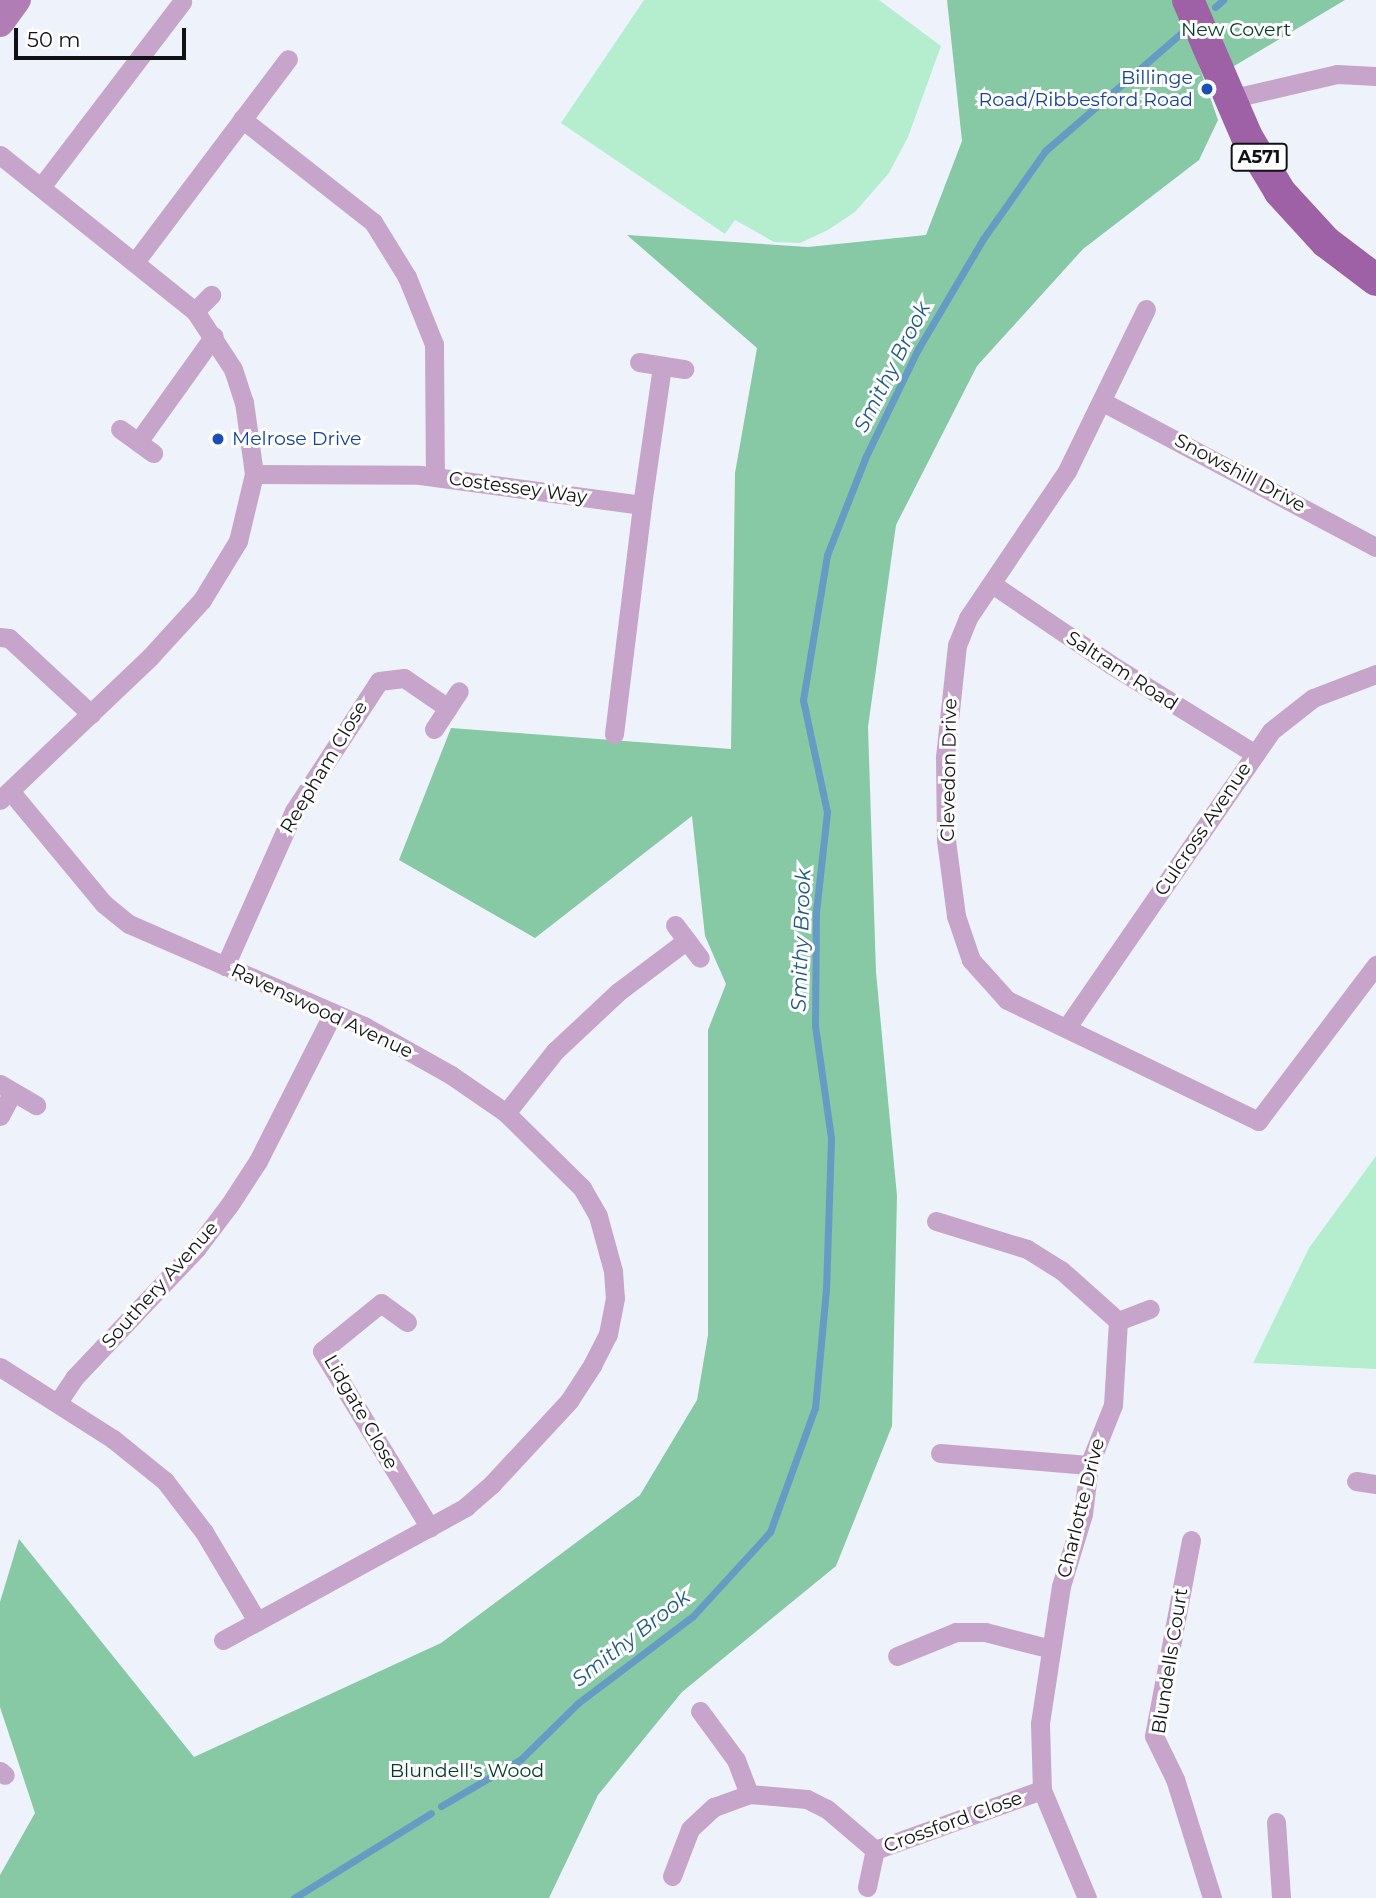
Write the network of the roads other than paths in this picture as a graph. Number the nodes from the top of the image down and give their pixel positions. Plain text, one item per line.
1 (17, 0) edge
2 (1188, 0) edge
3 (182, 2) dead end
4 (0, 23) edge
5 (288, 59) dead end
6 (1376, 76) edge
7 (1229, 99) junction
8 (242, 119) junction
9 (0, 155) edge
10 (41, 187) junction
11 (135, 262) junction
12 (1376, 280) edge
13 (211, 295) dead end
14 (1146, 309) dead end
15 (195, 311) junction
16 (214, 336) junction
17 (639, 362) dead end
18 (662, 367) junction
19 (684, 369) dead end
20 (1103, 402) junction
21 (120, 429) dead end
22 (254, 474) junction
23 (435, 476) junction
24 (642, 505) junction
25 (1376, 547) edge
26 (992, 584) junction
27 (0, 637) edge
28 (1376, 674) edge
29 (460, 691) dead end
30 (448, 708) junction
31 (91, 714) junction
32 (434, 729) dead end
33 (614, 734) dead end
34 (1255, 754) junction
35 (5, 796) edge
36 (700, 958) dead end
37 (1376, 965) edge
38 (225, 967) junction
39 (333, 1013) junction
40 (1067, 1027) junction
41 (7, 1088) edge
42 (36, 1105) dead end
43 (506, 1112) junction
44 (0, 1116) edge
45 (936, 1220) dead end
46 (1150, 1309) dead end
47 (1118, 1321) junction
48 (407, 1322) dead end
49 (0, 1367) edge
50 (58, 1402) junction
51 (940, 1453) dead end
52 (1089, 1465) junction
53 (1356, 1481) dead end
54 (1376, 1484) edge
55 (430, 1528) junction
56 (1191, 1540) dead end
57 (257, 1621) junction
58 (223, 1640) dead end
59 (1051, 1649) junction
60 (897, 1656) dead end
61 (700, 1711) dead end
62 (1042, 1790) junction
63 (749, 1794) junction
64 (1276, 1822) dead end
65 (875, 1850) junction
66 (672, 1876) dead end
67 (867, 1887) dead end
68 (1087, 1898) edge
69 (1212, 1898) edge
70 (1281, 1898) edge

1 - 4 main road
2 - 7 main road, A571
3 - 10 street
5 - 8 street
6 - 7 street
7 - 12 main road, A571
8 - 11 street
8 - 23 street
9 - 10 street
10 - 11 street
11 - 15 street
13 - 15 street
14 - 20 street, Clevedon Drive
15 - 16 street
16 - 21 street
16 - 22 street
17 - 18 street
18 - 19 street
18 - 24 street
20 - 25 street, Snowshill Drive
20 - 26 street, Clevedon Drive
22 - 23 street, Costessey Way
22 - 31 street
23 - 24 street, Costessey Way
24 - 33 street
26 - 34 street, Saltram Road
26 - 40 street, Clevedon Drive
27 - 31 street
28 - 34 street, Culcross Avenue
29 - 30 street
30 - 32 street
30 - 38 street, Reepham Close
31 - 35 street
34 - 40 street, Culcross Avenue
35 - 38 street, Ravenswood Avenue
36 - 43 street
37 - 40 street, Clevedon Drive
38 - 39 street, Ravenswood Avenue
39 - 43 street, Ravenswood Avenue
39 - 50 street, Southery Avenue
41 - 42 street
41 - 44 street
43 - 55 street, Ravenswood Avenue
45 - 47 street
46 - 47 street
47 - 52 street, Charlotte Drive
48 - 55 street, Lidgate Close
49 - 50 street
50 - 57 street
51 - 52 street
52 - 59 street, Charlotte Drive
53 - 54 street
55 - 57 street, Ravenswood Avenue
56 - 69 street, Blundells Court
57 - 58 street, Ravenswood Avenue
59 - 60 street
59 - 62 street, Charlotte Drive
61 - 63 street
62 - 65 street, Crossford Close
62 - 68 street, Charlotte Drive
63 - 65 street, Crossford Close
63 - 66 street, Crossford Close
64 - 70 street
65 - 67 street

